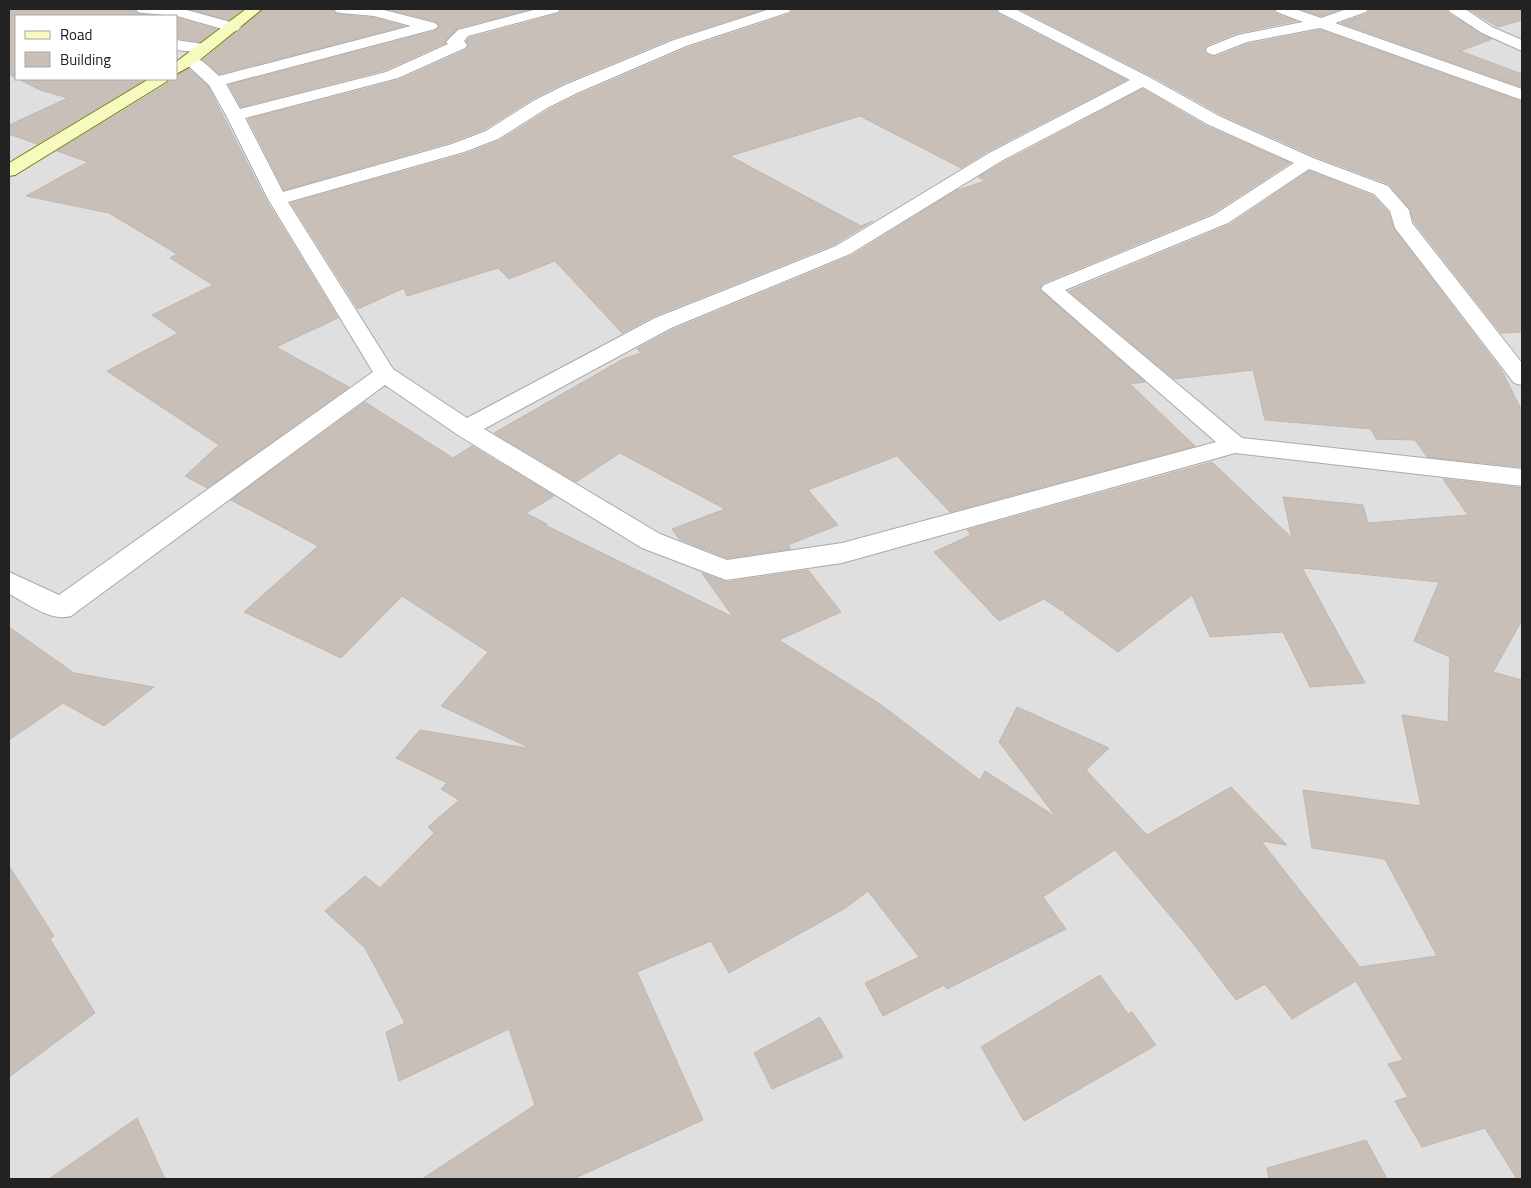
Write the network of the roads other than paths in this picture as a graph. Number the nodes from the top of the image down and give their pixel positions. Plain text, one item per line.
1 (143, 9) edge
2 (254, 9) edge
3 (341, 9) edge
4 (553, 9) edge
5 (784, 9) edge
6 (1004, 9) edge
7 (1282, 9) edge
8 (1361, 9) edge
9 (1455, 9) edge
10 (1321, 23) junction
11 (430, 26) junction
12 (233, 27) junction
13 (463, 33) junction
14 (1522, 46) edge
15 (1214, 50) dead end
16 (187, 56) edge
17 (158, 80) edge
18 (1143, 80) junction
19 (216, 82) junction
20 (1515, 87) edge
21 (235, 115) junction
22 (1307, 162) junction
23 (9, 171) edge
24 (277, 199) junction
25 (385, 374) junction
26 (1522, 378) edge
27 (466, 429) junction
28 (1235, 445) junction
29 (1522, 478) edge
30 (9, 582) edge

1 - 12 street
2 - 12 street
3 - 11 street
4 - 13 street
5 - 24 street
6 - 18 street
7 - 10 street
8 - 10 street
9 - 14 street
10 - 15 street
10 - 20 street
11 - 13 street
11 - 19 street
12 - 16 street
13 - 21 street
16 - 19 street
17 - 23 street
18 - 22 street
18 - 27 street
19 - 21 street
21 - 24 street
22 - 26 street
22 - 28 street
24 - 25 street
25 - 27 street
25 - 30 street
27 - 28 street
28 - 29 street

